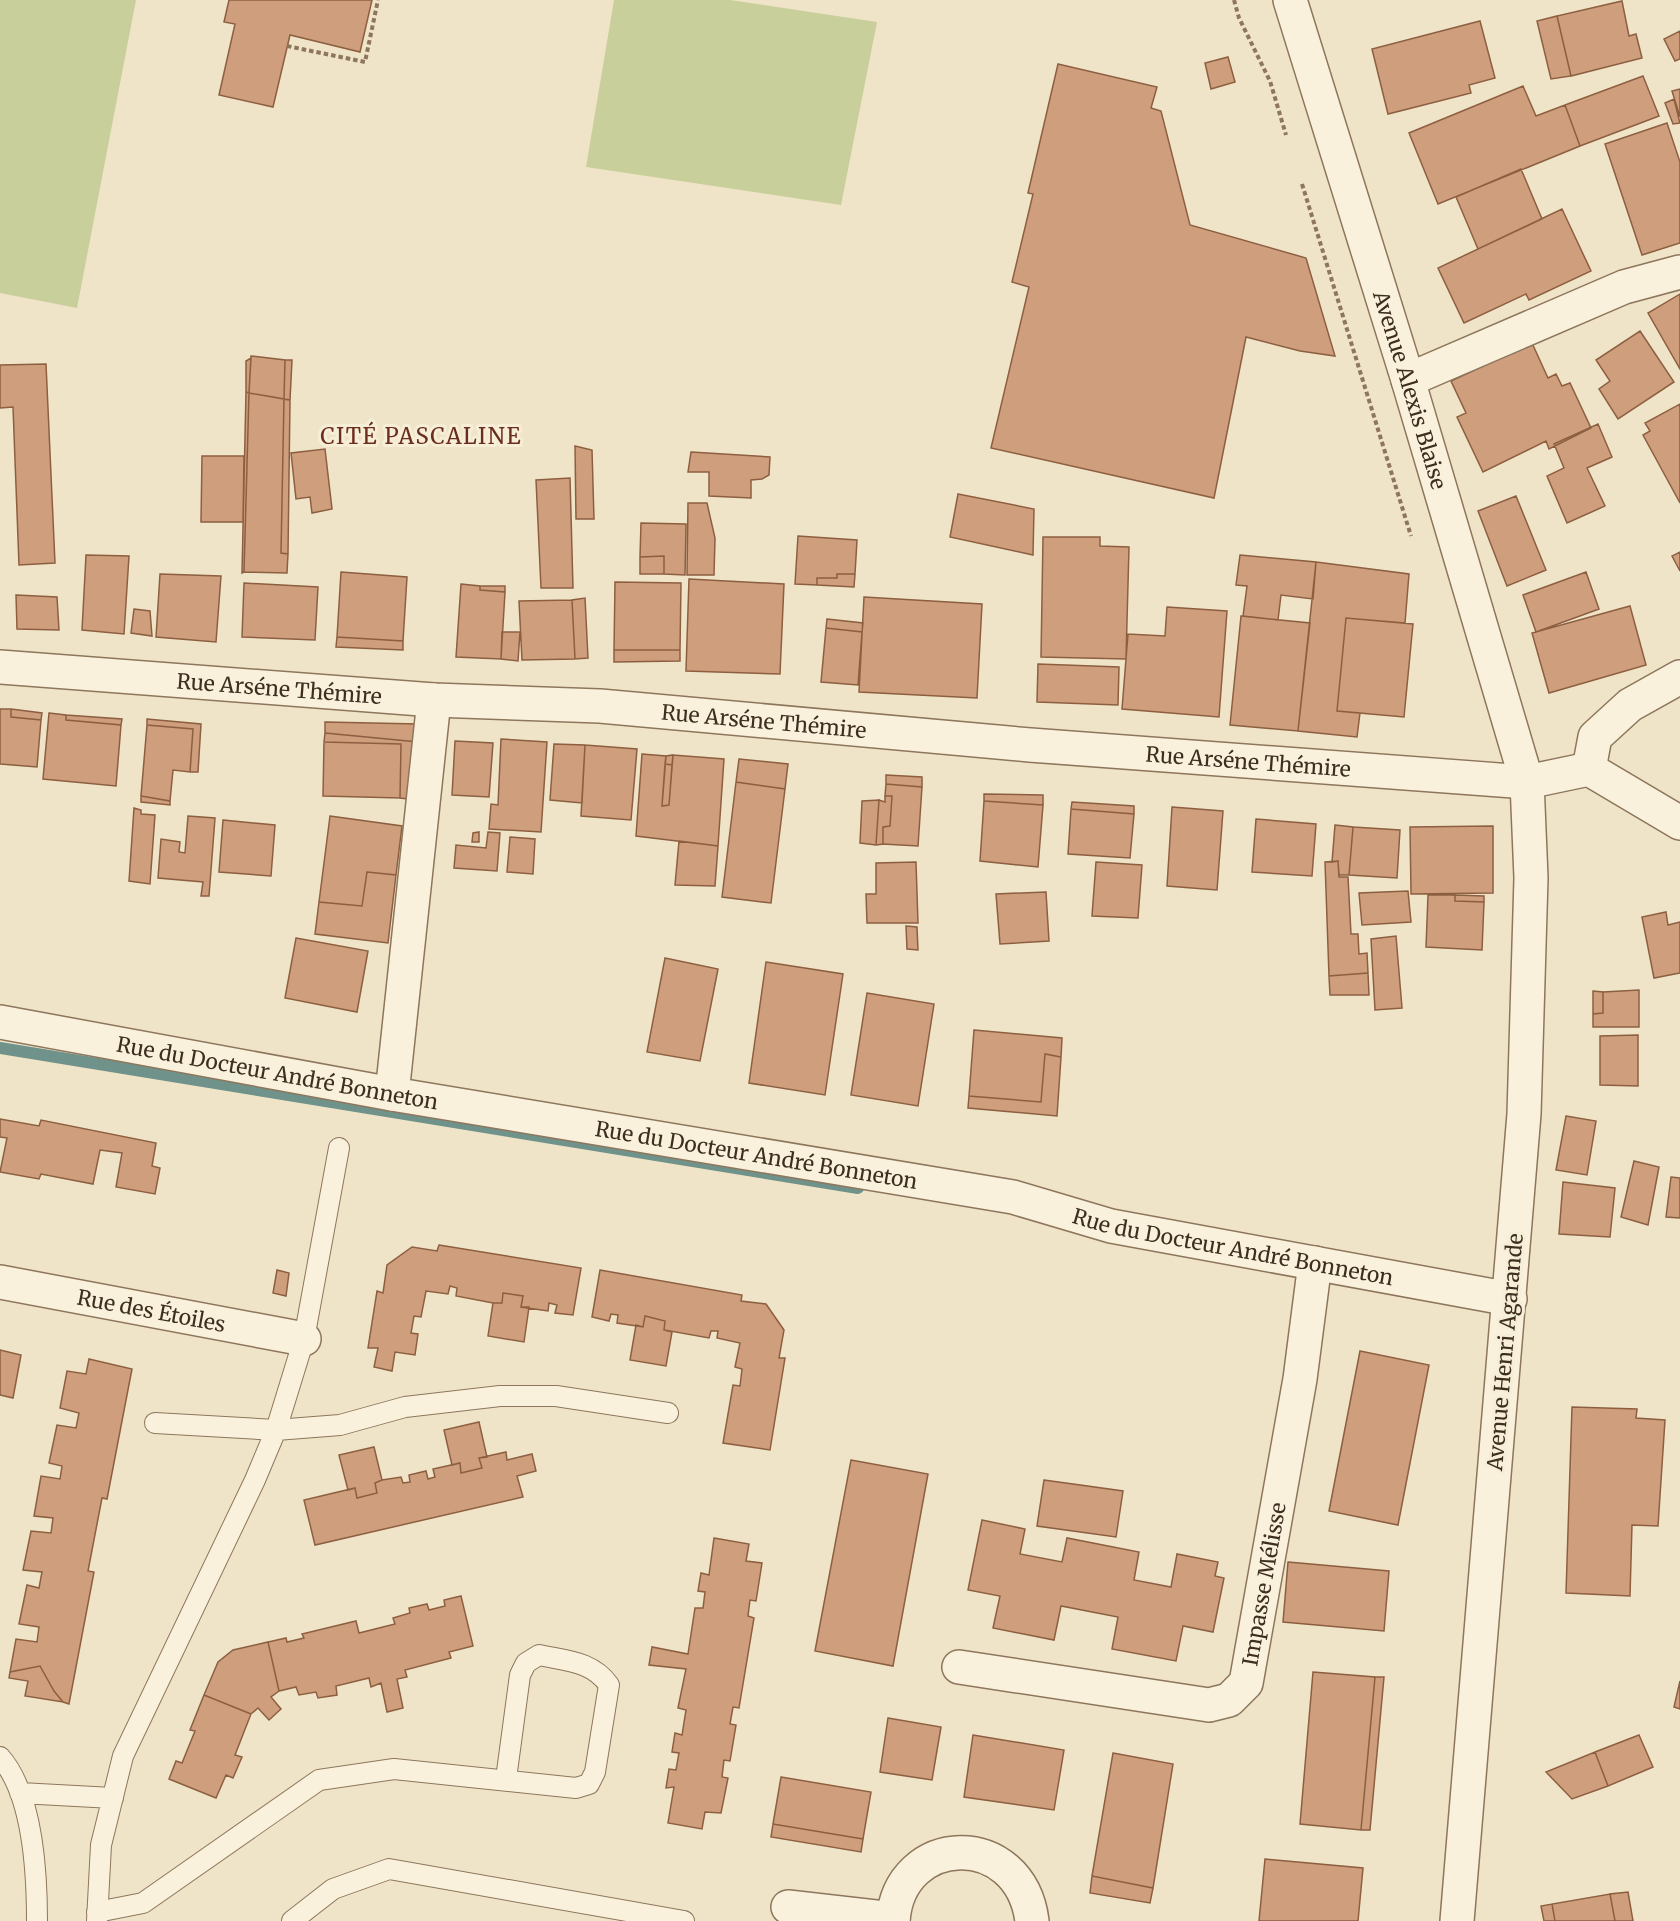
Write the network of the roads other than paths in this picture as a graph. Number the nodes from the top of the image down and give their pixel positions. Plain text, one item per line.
1 (1290, 0) edge
2 (1680, 272) edge
3 (1408, 380) junction
4 (0, 667) edge
5 (1680, 676) edge
6 (434, 700) junction
7 (1588, 770) junction
8 (1527, 782) junction
9 (1680, 823) edge
10 (0, 1022) edge
11 (392, 1094) junction
12 (339, 1148) dead end
13 (1316, 1263) junction
14 (0, 1282) edge
15 (1510, 1299) junction
16 (304, 1340) junction
17 (668, 1413) dead end
18 (155, 1423) dead end
19 (276, 1430) junction
20 (959, 1667) dead end
21 (0, 1757) edge
22 (507, 1779) junction
23 (21, 1793) junction
24 (113, 1798) junction
25 (788, 1907) dead end
26 (97, 1917) edge
27 (893, 1920) edge
28 (37, 1921) edge
29 (292, 1921) edge
30 (684, 1921) edge
31 (1032, 1921) edge
32 (1457, 1921) edge

1 - 3 street, Avenue Alexis Blaise
2 - 3 street
3 - 8 street, Avenue Alexis Blaise
4 - 6 street, Rue Arséne Thémire
5 - 7 street
6 - 8 street, Rue Arséne Thémire
6 - 11 street
7 - 8 street, Rue Arséne Thémire
7 - 9 street
8 - 15 street, Avenue Henri Agarande
10 - 11 street, Rue du Docteur André Bonneton
11 - 13 street, Rue du Docteur André Bonneton
12 - 16 lane
13 - 15 street, Rue du Docteur André Bonneton
13 - 20 street, Impasse Mélisse
14 - 16 street, Rue des Étoiles
15 - 32 street, Avenue Henri Agarande
16 - 19 lane
17 - 19 lane
18 - 19 lane
19 - 24 lane
21 - 23 lane
22 - 22 lane
22 - 26 lane
23 - 24 lane
23 - 28 lane
24 - 26 lane
25 - 27 street
27 - 31 street
29 - 30 lane

